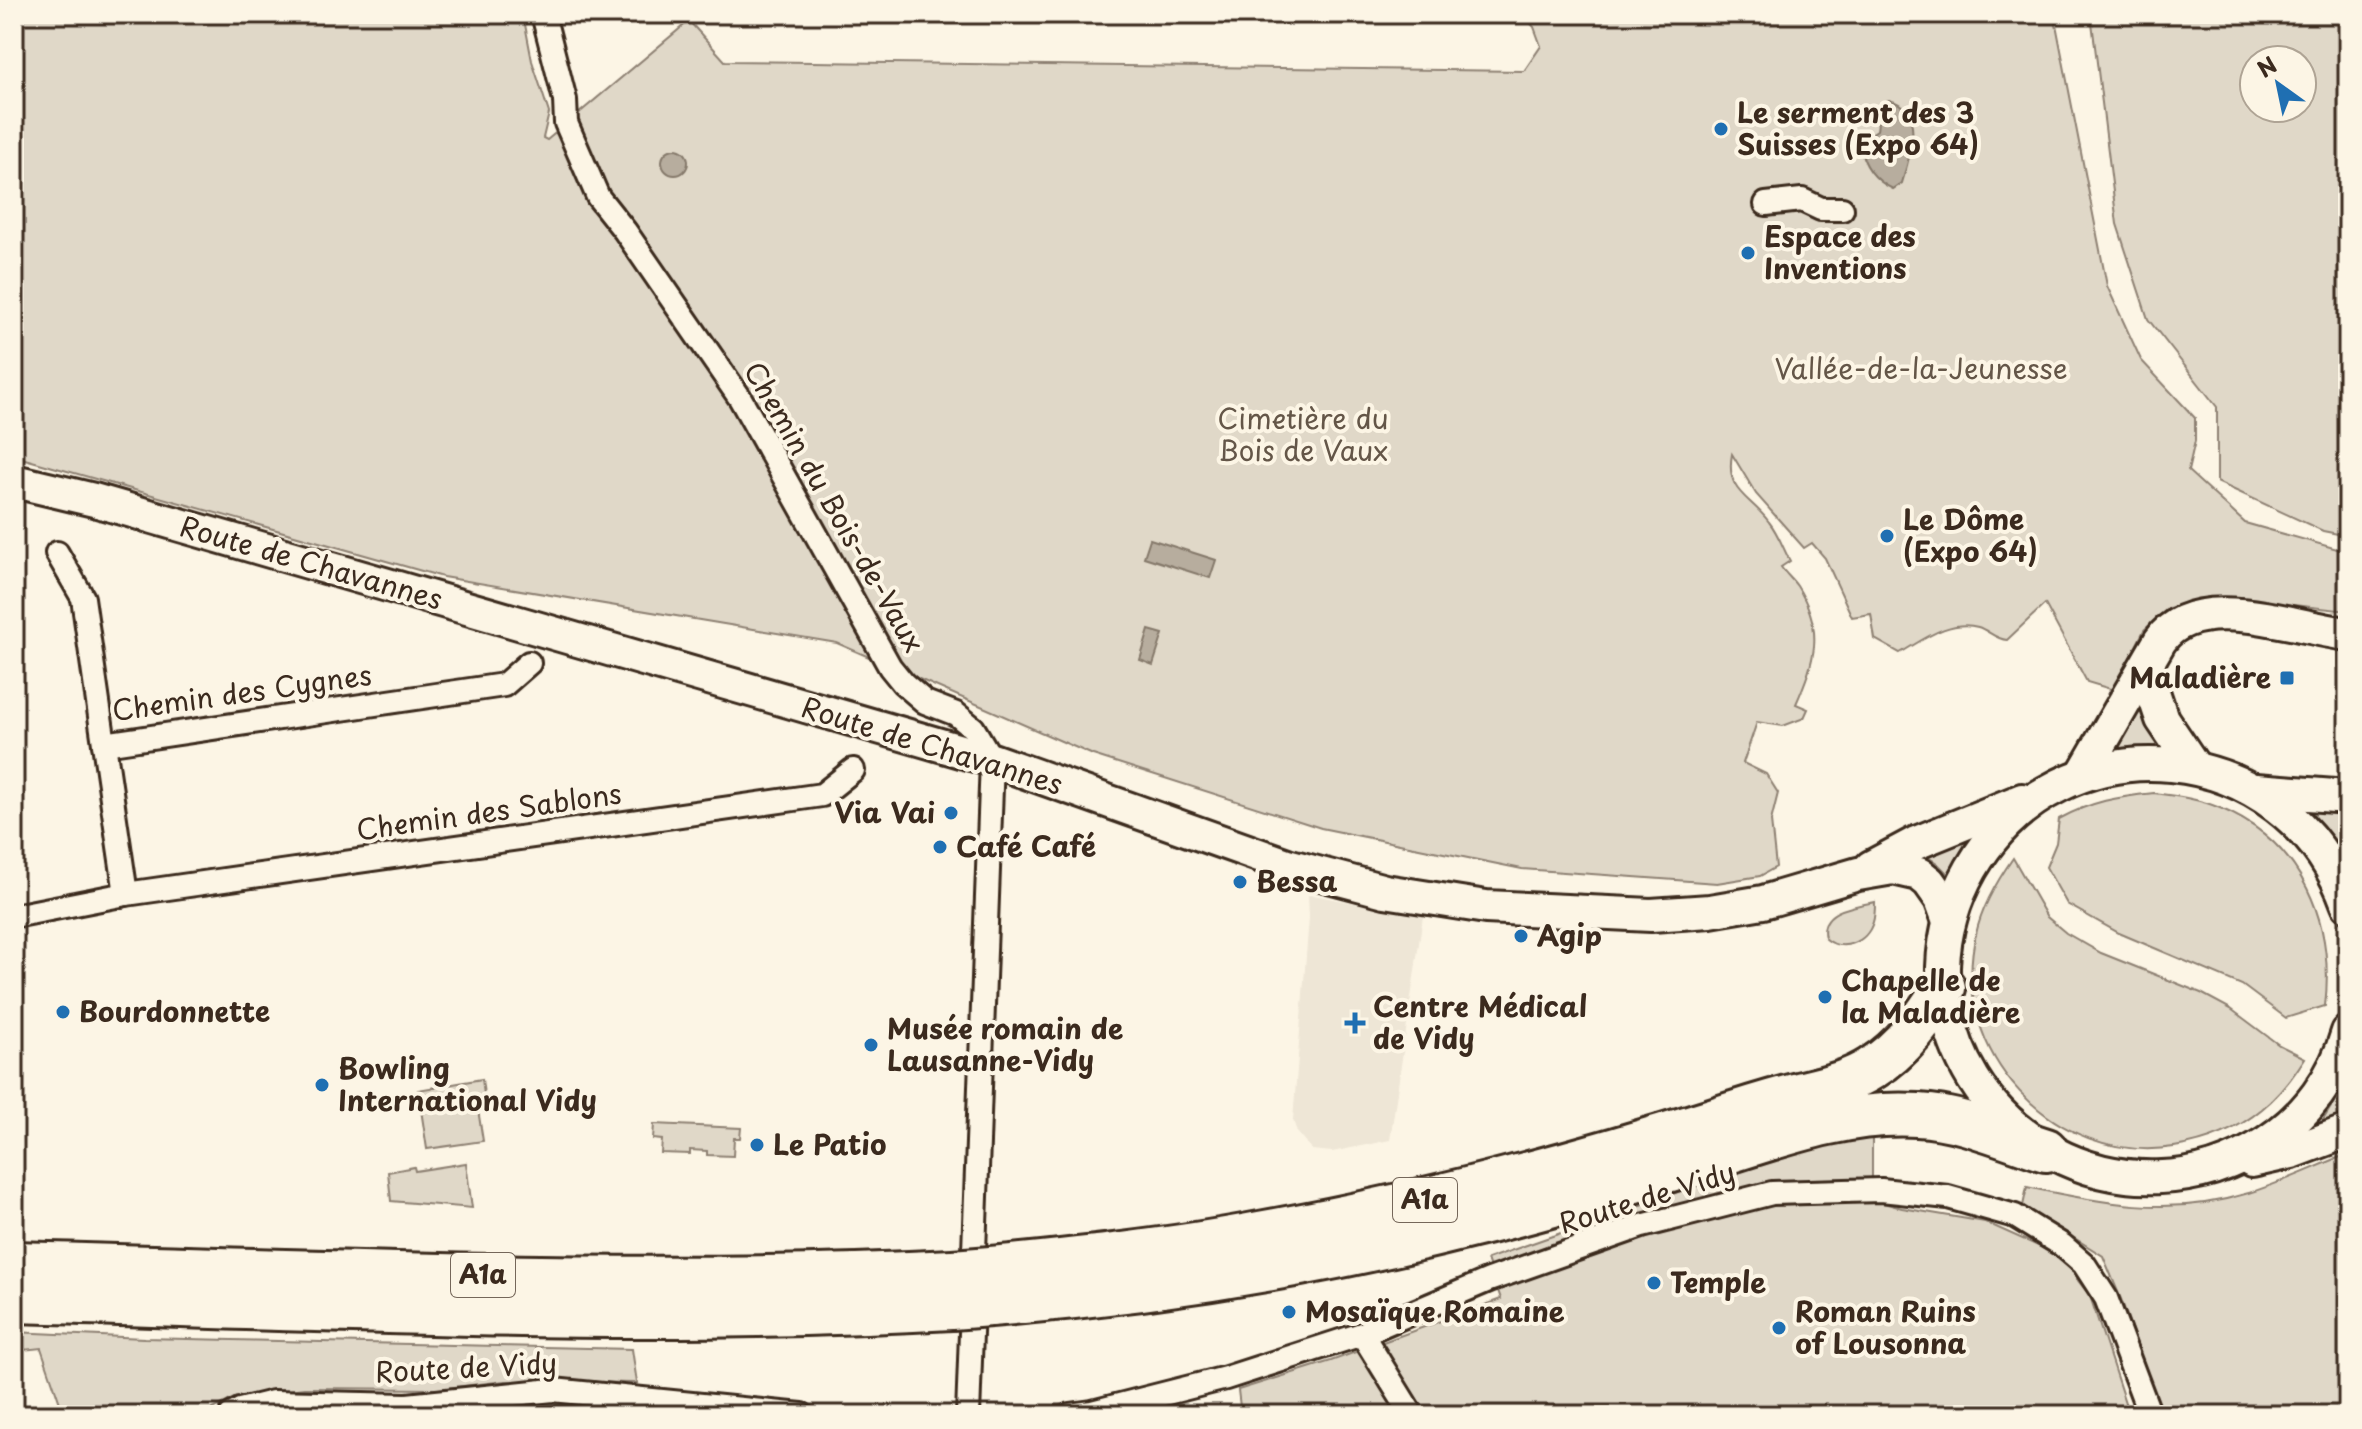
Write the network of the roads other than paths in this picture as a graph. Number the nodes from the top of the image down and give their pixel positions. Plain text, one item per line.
1 (543, 14) edge
2 (1766, 204) dead end
3 (1842, 209) dead end
4 (14, 481) edge
5 (57, 553) dead end
6 (2348, 634) edge
7 (529, 663) dead end
8 (2145, 668) junction
9 (104, 744) junction
10 (992, 760) junction
11 (2195, 768) junction
12 (853, 770) dead end
13 (2083, 774) junction
14 (2254, 790) junction
15 (2037, 796) junction
16 (2348, 797) edge
17 (1858, 874) junction
18 (126, 894) junction
19 (2348, 905) edge
20 (14, 916) edge
21 (1949, 921) junction
22 (1944, 988) junction
23 (2348, 1032) edge
24 (2348, 1131) edge
25 (2046, 1150) junction
26 (2213, 1169) junction
27 (14, 1263) edge
28 (971, 1288) junction
29 (14, 1301) edge
30 (1362, 1334) junction
31 (460, 1406) edge
32 (231, 1415) edge
33 (802, 1415) edge
34 (968, 1415) edge
35 (1070, 1415) edge
36 (1412, 1415) edge
37 (2150, 1415) edge

1 - 10 street, Chemin du Bois-de-Vaux
2 - 3 street
4 - 10 main road, Route de Chavannes
5 - 9 street, Chemin des Cygnes
6 - 8 main road
7 - 9 street, Chemin des Cygnes
8 - 11 main road
8 - 13 main road
9 - 18 street
10 - 17 main road, Route de Chavannes
10 - 34 street
11 - 13 main road
11 - 14 main road
12 - 18 street, Chemin des Sablons
13 - 15 main road
14 - 16 main road
14 - 19 main road
15 - 17 main road, Route de Chavannes
15 - 21 main road
17 - 21 main road, Route de Chavannes
18 - 20 street
21 - 22 main road
22 - 25 main road
22 - 28 highway, A1a
23 - 26 main road
24 - 26 main road
25 - 26 main road
25 - 28 highway, A1a
27 - 28 highway, A1a
28 - 29 highway, A1a
30 - 35 street, Route de Vidy
30 - 36 street
30 - 37 street, Route de Vidy
31 - 32 street, Route de Vidy
31 - 33 street, Route de Vidy

